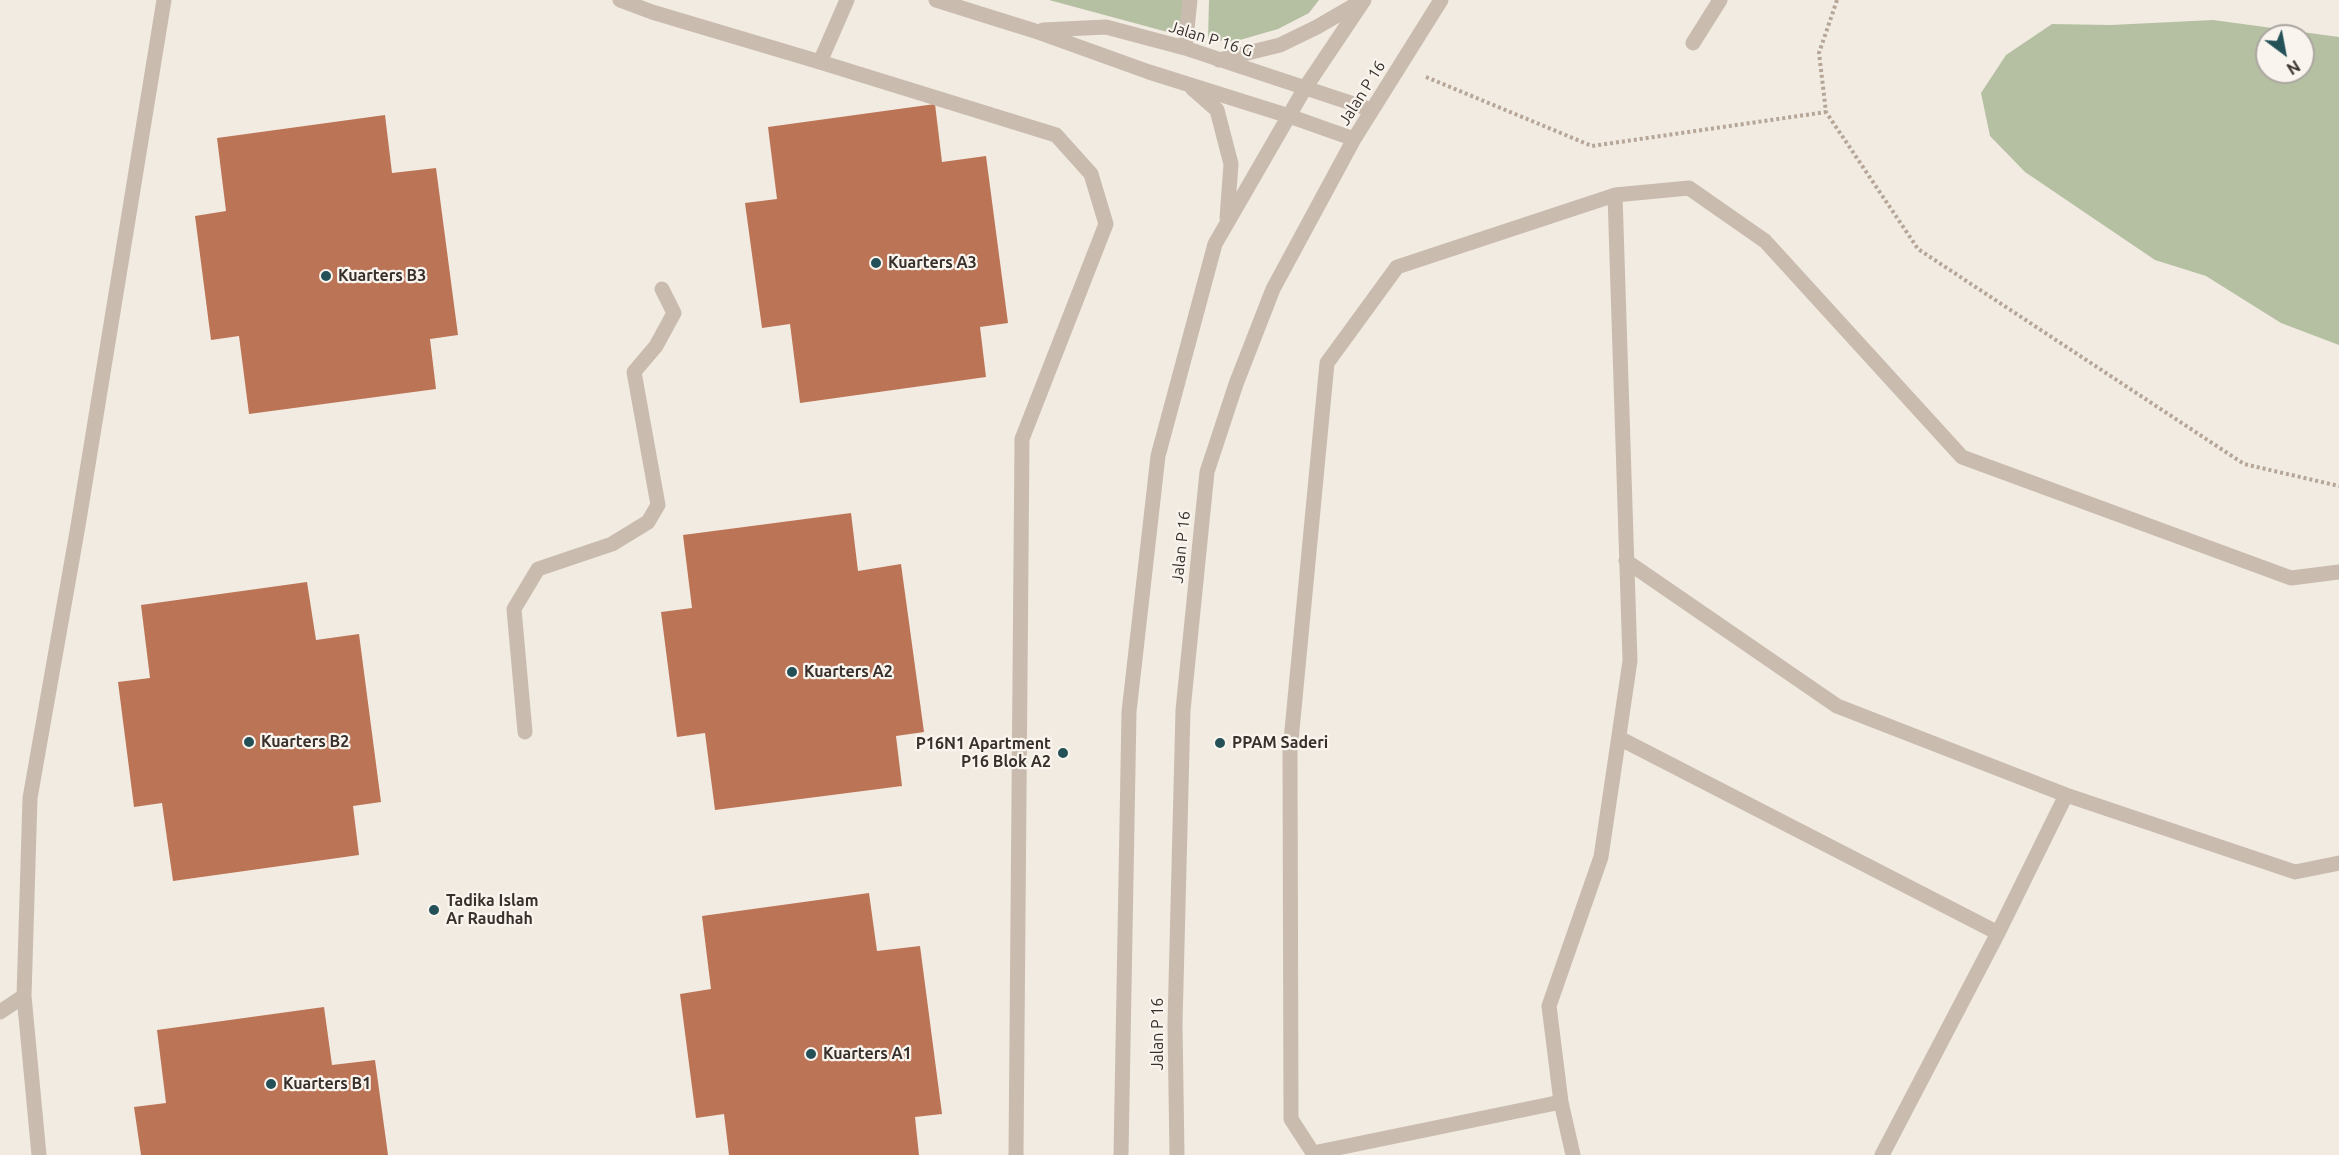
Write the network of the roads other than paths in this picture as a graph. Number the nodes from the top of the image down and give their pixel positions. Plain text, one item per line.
1 (164, 0) edge
2 (620, 0) edge
3 (847, 0) edge
4 (936, 0) edge
5 (1190, 0) edge
6 (1364, 0) edge
7 (1441, 0) edge
8 (1720, 0) edge
9 (1035, 31) junction
10 (1693, 43) dead end
11 (1185, 48) junction
12 (1219, 60) junction
13 (820, 62) junction
14 (1187, 84) junction
15 (1305, 88) junction
16 (1372, 110) junction
17 (1289, 116) junction
18 (1354, 139) junction
19 (1615, 195) junction
20 (1227, 223) junction
21 (663, 289) dead end
22 (1626, 561) junction
23 (2339, 572) edge
24 (525, 732) dead end
25 (1619, 738) junction
26 (2066, 795) junction
27 (2339, 863) edge
28 (1998, 933) junction
29 (24, 996) junction
30 (0, 1012) edge
31 (1561, 1102) junction
32 (39, 1155) edge
33 (1016, 1155) edge
34 (1121, 1155) edge
35 (1177, 1155) edge
36 (1573, 1155) edge
37 (1882, 1155) edge

1 - 29 street
2 - 13 street
3 - 13 street
4 - 9 street, Jalan P 16 G
5 - 11 street
6 - 12 street
6 - 15 street, Jalan P 16
7 - 16 street, Jalan P 16
8 - 10 street
9 - 11 street, Jalan P 16 G
9 - 14 street, Jalan P 16 G
11 - 12 street, Jalan P 16 G
12 - 15 street, Jalan P 16 G
13 - 33 street
14 - 17 street, Jalan P 16 G
14 - 20 street
15 - 16 street, Jalan P 16 G
15 - 17 street, Jalan P 16
16 - 18 street, Jalan P 16
17 - 18 street, Jalan P 16 G
17 - 20 street, Jalan P 16
18 - 35 street, Jalan P 16
19 - 22 street
19 - 23 street
19 - 31 street
20 - 34 street, Jalan P 16
21 - 24 street
22 - 25 street
22 - 26 street
25 - 28 street
25 - 31 street
26 - 27 street
26 - 28 street
28 - 37 street
29 - 30 street
29 - 32 street
31 - 36 street

